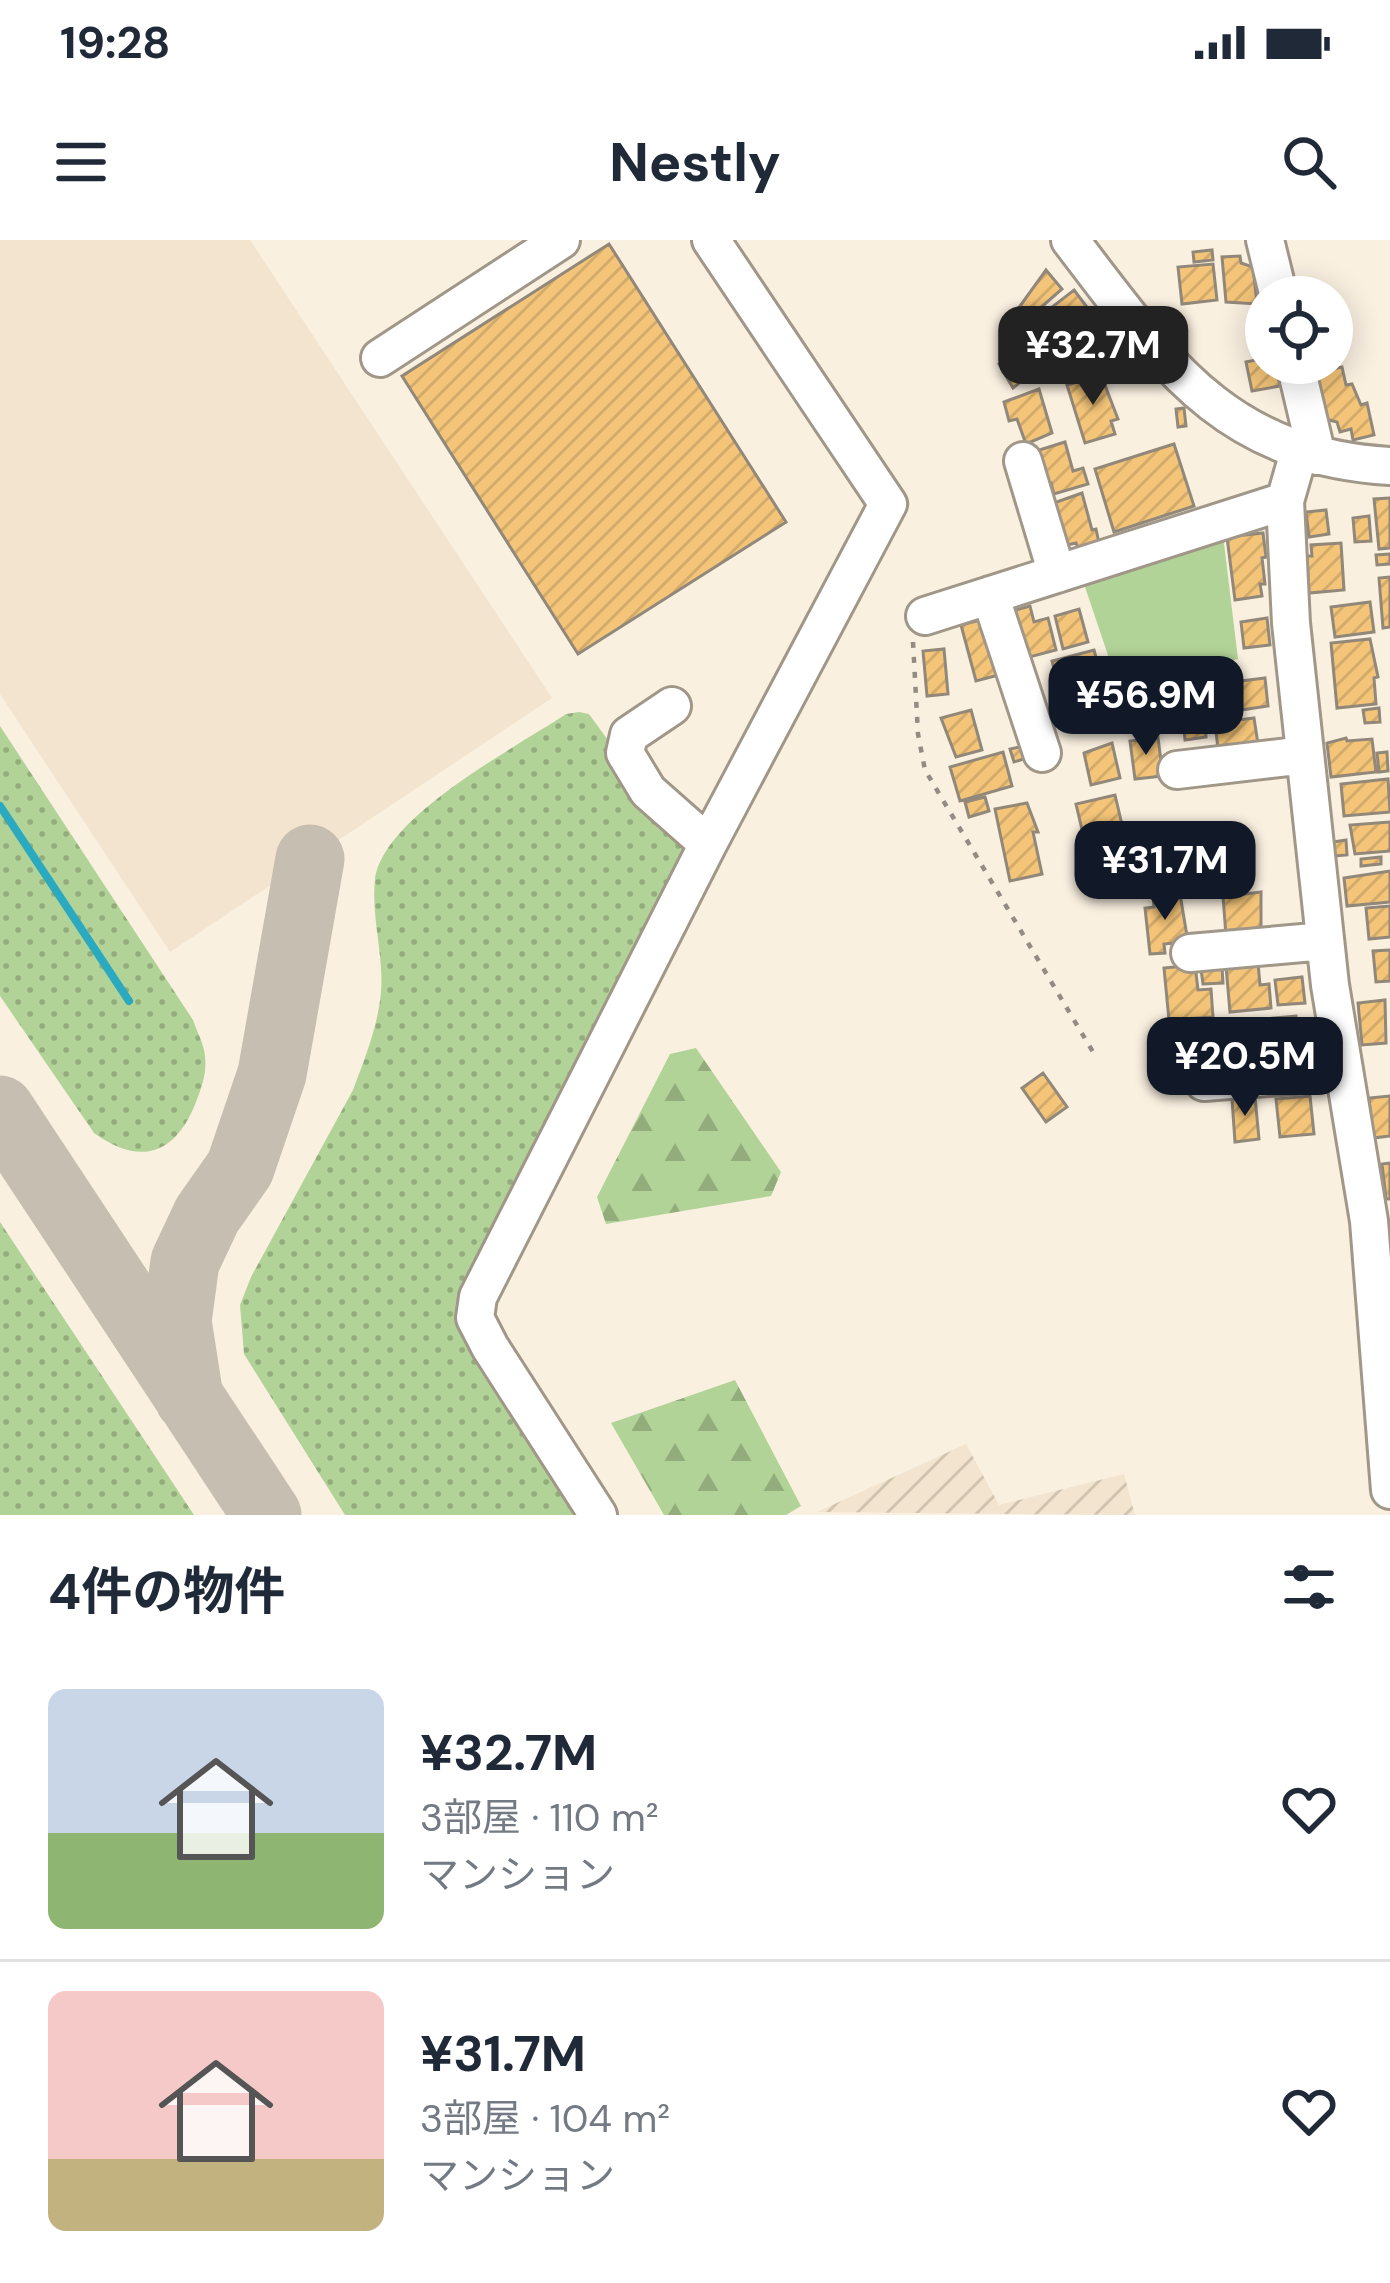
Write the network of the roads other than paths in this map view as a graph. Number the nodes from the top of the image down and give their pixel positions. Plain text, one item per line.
1 (560, 240) edge
2 (711, 240) edge
3 (1070, 240) edge
4 (1265, 240) edge
5 (1274, 276) edge
6 (380, 358) dead end
7 (1298, 384) edge
8 (1308, 454) junction
9 (1023, 461) dead end
10 (1390, 466) edge
11 (1285, 500) junction
12 (1057, 574) junction
13 (990, 595) junction
14 (926, 616) road end
15 (672, 706) dead end
16 (1042, 753) dead end
17 (1305, 755) junction
18 (1177, 770) dead end
19 (708, 844) junction
20 (1325, 941) junction
21 (1190, 953) dead end
22 (1344, 1071) junction
23 (1204, 1082) dead end
24 (1380, 1219) edge
25 (1389, 1473) edge
26 (598, 1515) edge

1 - 6 street
2 - 19 street
3 - 8 street
4 - 5 street
7 - 8 street
8 - 10 street
8 - 11 street
9 - 12 street
11 - 12 street
11 - 17 street
12 - 13 street
13 - 14 street
13 - 16 street
15 - 19 street
17 - 18 street
17 - 20 street
19 - 26 street
20 - 21 street
20 - 22 street
22 - 23 street
22 - 24 street
24 - 25 street

